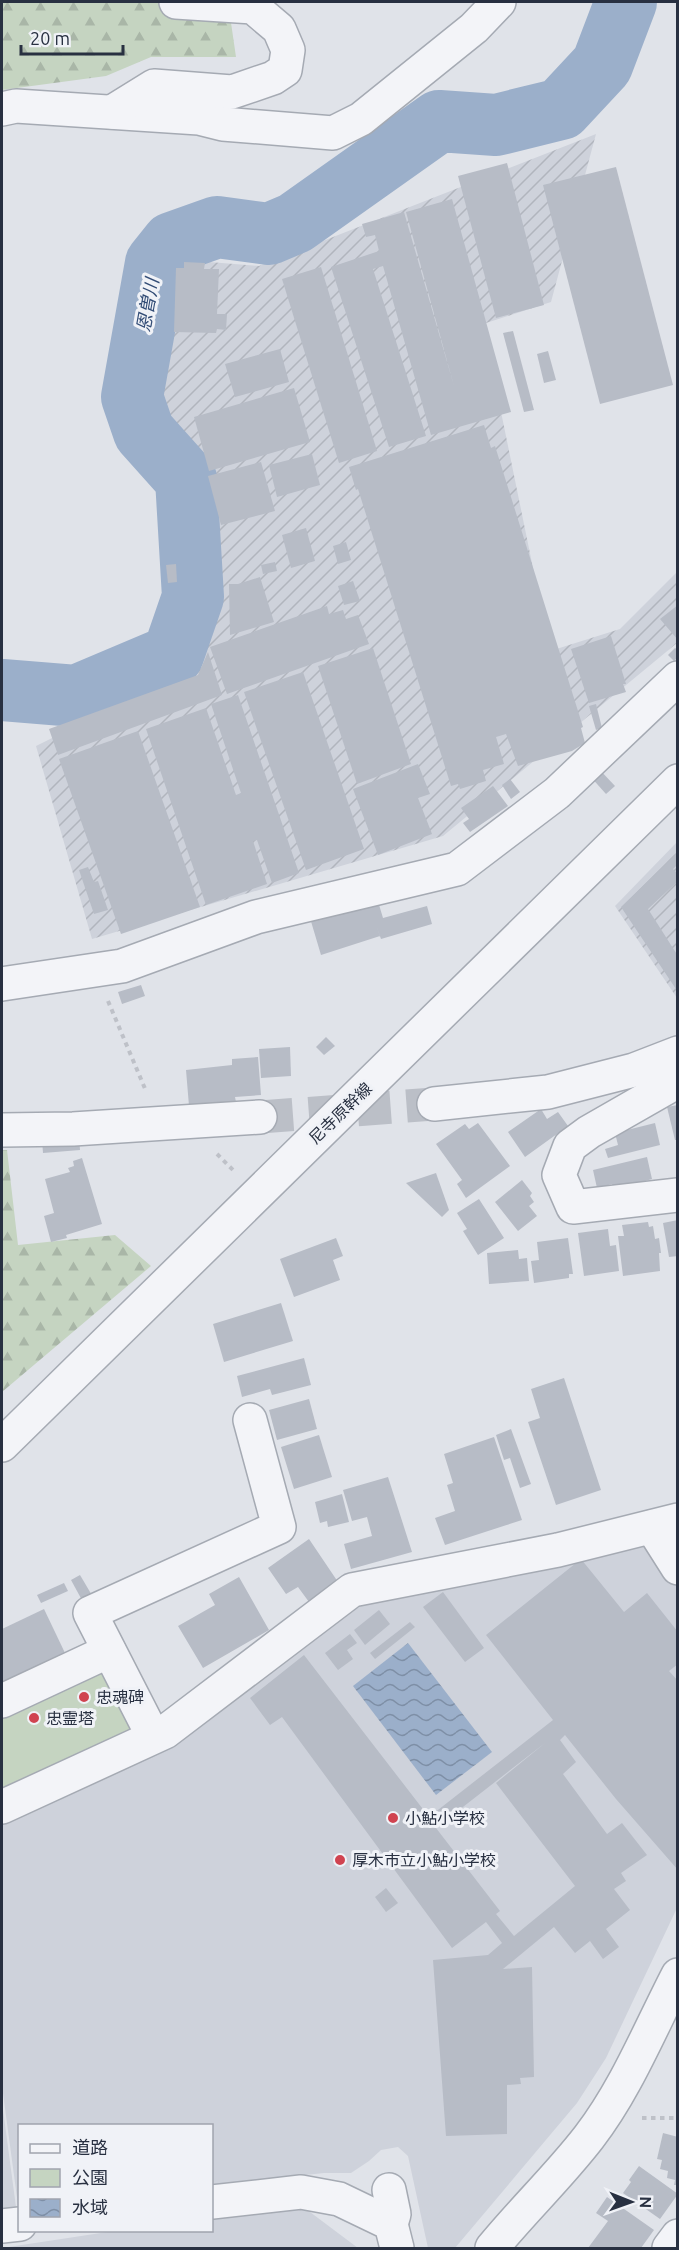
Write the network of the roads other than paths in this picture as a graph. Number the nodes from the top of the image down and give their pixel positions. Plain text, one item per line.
1 (176, 2) edge
2 (499, 2) edge
3 (2, 109) edge
4 (112, 112) junction
5 (678, 678) edge
6 (678, 781) edge
7 (2, 984) edge
8 (678, 1053) edge
9 (678, 1082) edge
10 (434, 1104) tunnel mouth
11 (260, 1117) tunnel mouth
12 (2, 1131) edge
13 (674, 1188) edge
14 (250, 1420) dead end
15 (2, 1445) edge
16 (665, 1524) edge
17 (678, 1568) edge
18 (109, 1651) junction
19 (2, 1701) edge
20 (153, 1736) junction
21 (2, 1808) edge
22 (678, 1975) edge
23 (389, 2190) dead end
24 (213, 2202) edge
25 (18, 2223) edge
26 (2, 2226) edge
27 (394, 2236) edge
28 (678, 2236) edge
29 (492, 2248) edge
30 (669, 2248) edge

1 - 4 street
2 - 4 street
3 - 4 street
5 - 7 street
6 - 15 street, 尼寺原幹線
8 - 10 street
9 - 13 street
11 - 12 street
14 - 18 street
16 - 17 street
16 - 20 street
18 - 19 street
18 - 20 street
20 - 21 street
22 - 29 street
23 - 27 street
24 - 27 street
25 - 26 street
28 - 30 street

